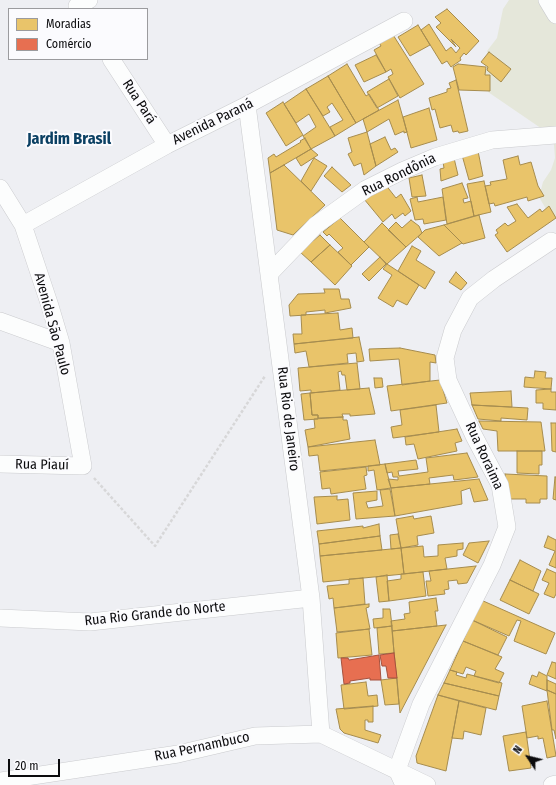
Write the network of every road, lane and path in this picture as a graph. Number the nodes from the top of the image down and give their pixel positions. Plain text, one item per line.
1 (547, 0) edge
2 (556, 15) edge
3 (404, 21) dead end
4 (112, 60) edge
5 (248, 105) junction
6 (556, 135) edge
7 (166, 145) junction
8 (0, 188) edge
9 (23, 225) junction
10 (551, 241) dead end
11 (270, 273) junction
12 (0, 321) edge
13 (60, 344) junction
14 (280, 352) junction
15 (0, 464) edge
16 (84, 466) junction
17 (311, 598) junction
18 (0, 618) edge
19 (321, 734) junction
20 (401, 778) edge
21 (0, 781) edge
22 (556, 784) edge
23 (427, 785) edge
24 (552, 785) edge

1 - 2 street
3 - 5 street, Avenida Paraná
4 - 7 street, Rua Pará
5 - 7 street, Avenida Paraná
5 - 11 street, Rua Rio de Janeiro
6 - 11 street, Rua Rondônia
7 - 9 street, Avenida Paraná
8 - 9 street, Avenida São Paulo
9 - 13 street, Avenida São Paulo
10 - 20 street, Rua Roraima
11 - 14 street, Rua Rio de Janeiro
12 - 13 street
13 - 16 street, Avenida São Paulo
14 - 16 path
14 - 17 street, Rua Rio de Janeiro
15 - 16 street, Rua Piauí
17 - 18 street, Rua Rio Grande do Norte
17 - 19 street, Rua Rio de Janeiro
19 - 20 street, Rua Pernambuco
19 - 21 street, Rua Pernambuco
20 - 23 street, Rua Pernambuco
22 - 24 street

